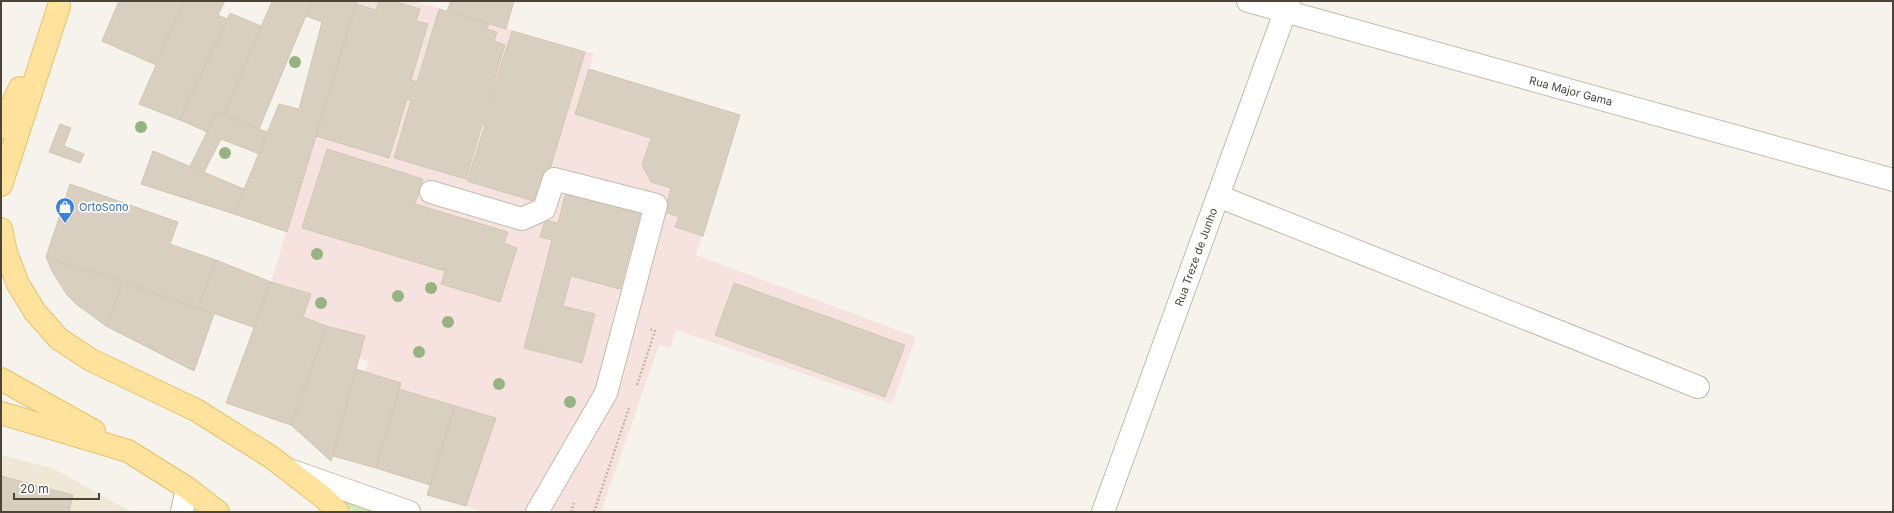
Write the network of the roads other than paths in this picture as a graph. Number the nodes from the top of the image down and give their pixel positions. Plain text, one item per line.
1 (1248, 1) edge
2 (60, 3) edge
3 (1287, 6) edge
4 (1, 128) edge
5 (1893, 180) edge
6 (1, 185) edge
7 (431, 192) dead end
8 (1218, 196) junction
9 (1, 229) edge
10 (1, 379) edge
11 (1698, 387) dead end
12 (1, 413) edge
13 (128, 451) junction
14 (287, 470) junction
15 (187, 488) junction
16 (182, 512) edge
17 (218, 512) edge
18 (338, 512) edge
19 (409, 512) edge
20 (537, 512) edge
21 (1103, 512) edge

1 - 3 street, Rua Major Gama
2 - 4 main road
2 - 6 main road
3 - 5 street, Rua Major Gama
3 - 8 street, Rua Treze de Junho
7 - 20 street
8 - 11 street
8 - 21 street, Rua Treze de Junho
9 - 14 main road
10 - 13 main road
12 - 13 main road
13 - 15 main road
14 - 18 main road
14 - 19 street
15 - 16 street
15 - 17 main road

